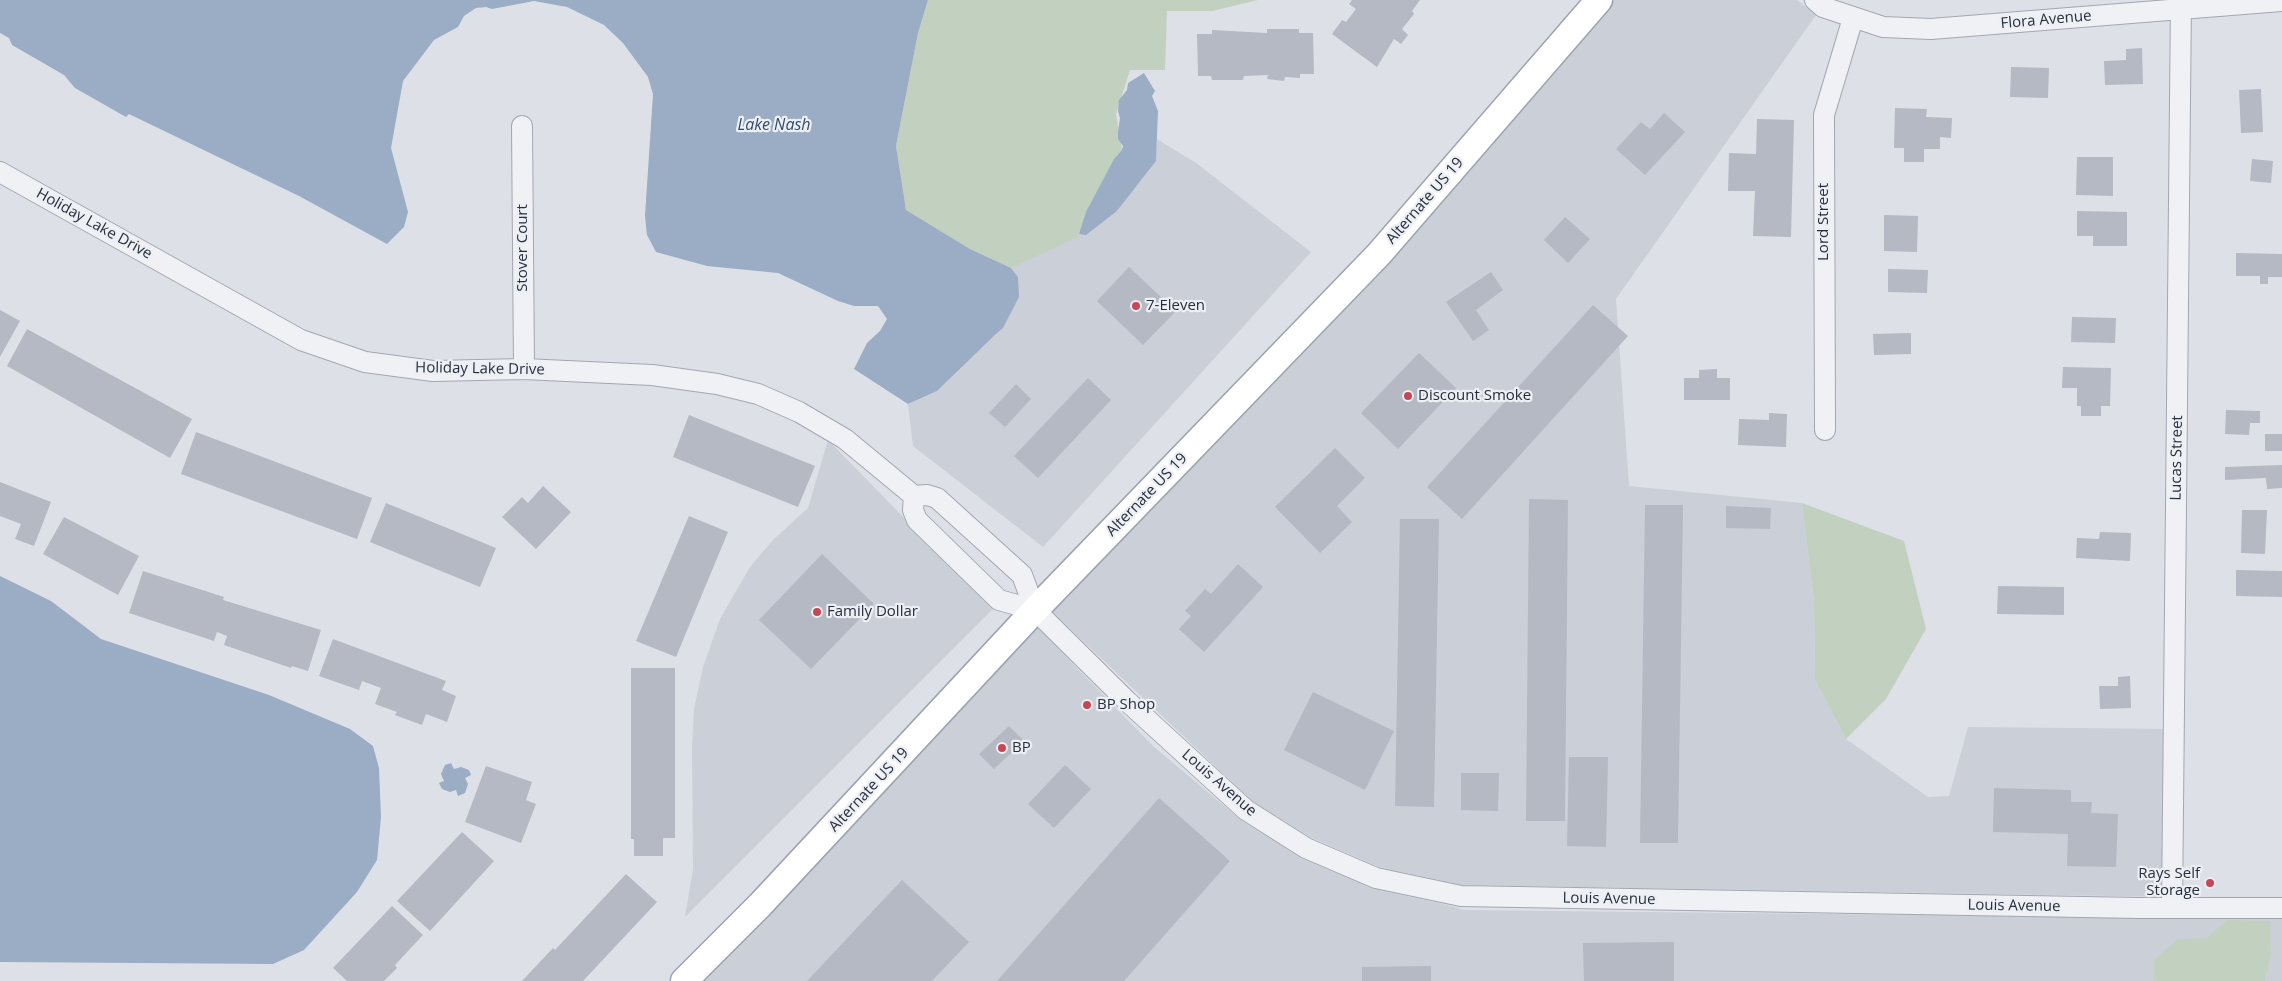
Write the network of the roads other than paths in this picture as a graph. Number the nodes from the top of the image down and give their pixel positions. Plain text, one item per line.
1 (1600, 0) edge
2 (1815, 0) edge
3 (2282, 1) edge
4 (2181, 4) edge
5 (1854, 18) junction
6 (522, 126) dead end
7 (0, 172) edge
8 (524, 369) junction
9 (1826, 430) dead end
10 (914, 496) junction
11 (1035, 610) junction
12 (2172, 908) junction
13 (2282, 908) edge
14 (684, 981) edge

1 - 11 main road, Alternate US 19
2 - 5 street, Flora Avenue
3 - 4 street, Flora Avenue
4 - 5 street, Flora Avenue
4 - 12 street, Lucas Street
5 - 9 street, Lord Street
6 - 8 street, Stover Court
7 - 8 street, Holiday Lake Drive
8 - 10 street, Holiday Lake Drive
10 - 11 street
10 - 11 street
11 - 12 street, Louis Avenue
11 - 14 main road, Alternate US 19
12 - 13 street, Louis Avenue

